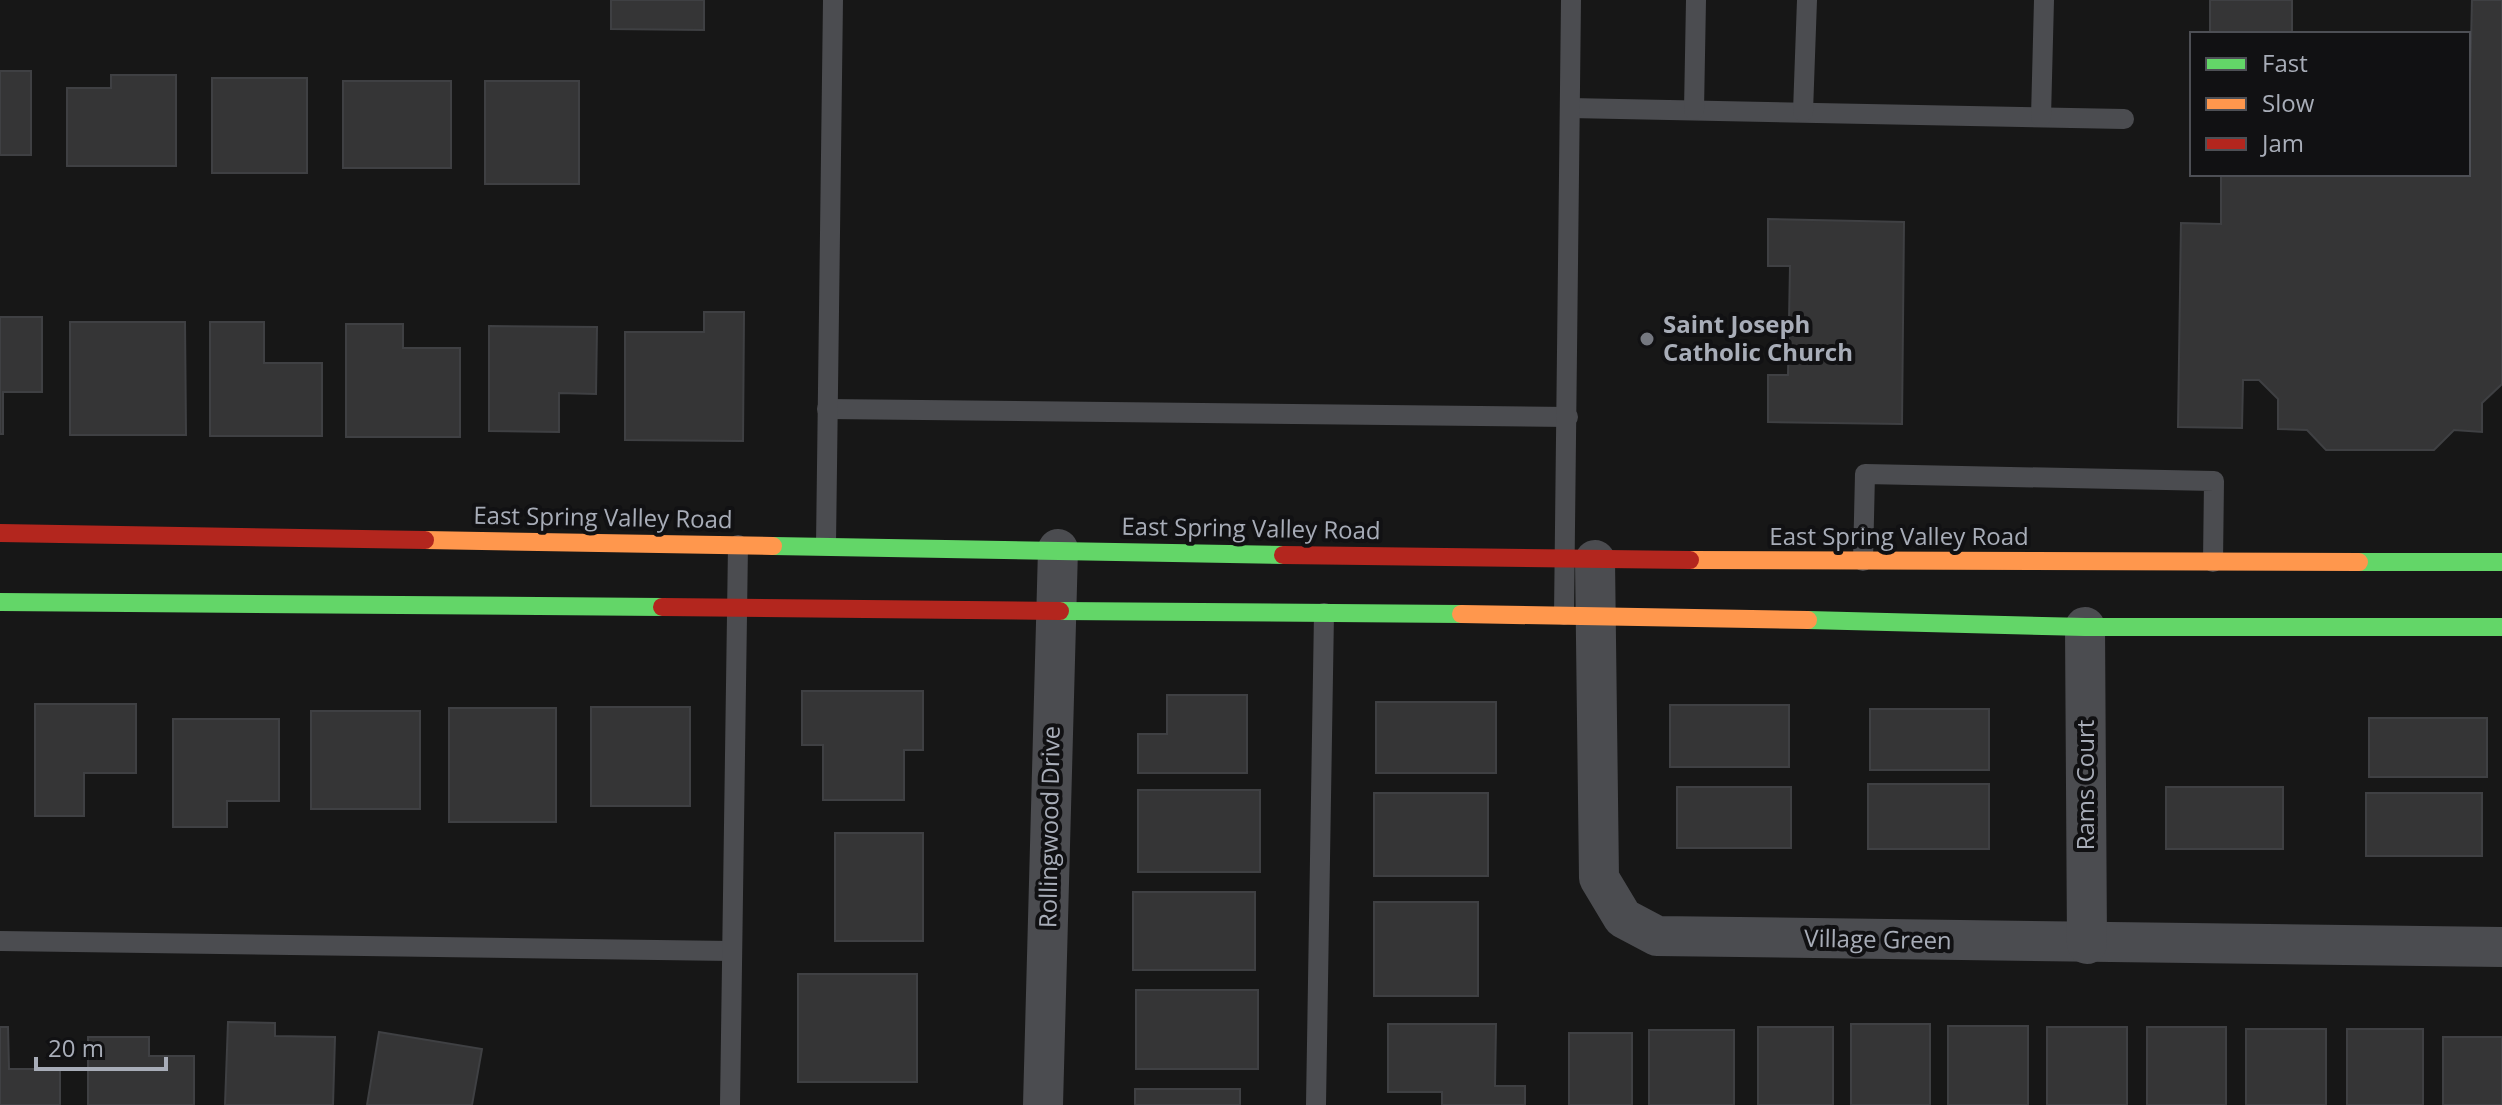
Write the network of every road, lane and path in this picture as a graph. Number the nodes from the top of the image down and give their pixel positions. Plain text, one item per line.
1 (833, 0) edge
2 (1571, 0) edge
3 (1696, 0) edge
4 (1807, 0) edge
5 (2044, 0) edge
6 (1570, 108) junction
7 (1694, 110) junction
8 (1803, 112) junction
9 (2041, 117) junction
10 (2124, 119) dead end
11 (827, 409) junction
12 (1568, 417) junction
13 (0, 533) edge
14 (738, 545) junction
15 (826, 545) junction
16 (1058, 549) junction
17 (1581, 560) junction
18 (1863, 561) junction
19 (2213, 562) junction
20 (2502, 562) edge
21 (0, 602) edge
22 (739, 609) junction
23 (1055, 610) junction
24 (1324, 613) junction
25 (1580, 615) junction
26 (2085, 627) junction
27 (2502, 627) edge
28 (0, 941) edge
29 (2087, 944) junction
30 (2502, 947) edge
31 (732, 951) junction
32 (730, 1105) edge
33 (1043, 1105) edge
34 (1316, 1105) edge

1 - 11 lane
2 - 6 lane
3 - 7 lane
4 - 8 lane
5 - 9 lane
6 - 7 lane
6 - 12 lane
7 - 8 lane
8 - 9 lane
9 - 10 lane
11 - 12 lane
11 - 15 lane
12 - 17 lane
13 - 14 street, East Spring Valley Road
14 - 15 street, East Spring Valley Road
14 - 22 lane
15 - 16 street, East Spring Valley Road
16 - 17 street, East Spring Valley Road
16 - 23 street, Rollingwood Drive
17 - 18 street, East Spring Valley Road
17 - 25 street, Village Green
18 - 19 street, East Spring Valley Road
18 - 19 lane
19 - 20 street, East Spring Valley Road
21 - 22 street
22 - 23 street
22 - 31 lane
23 - 24 street
23 - 33 street, Rollingwood Drive
24 - 25 street
24 - 34 lane
25 - 26 street
25 - 29 street, Village Green
26 - 27 street
26 - 29 street, Rams Court
28 - 31 lane
29 - 30 street, Village Green
31 - 32 lane

